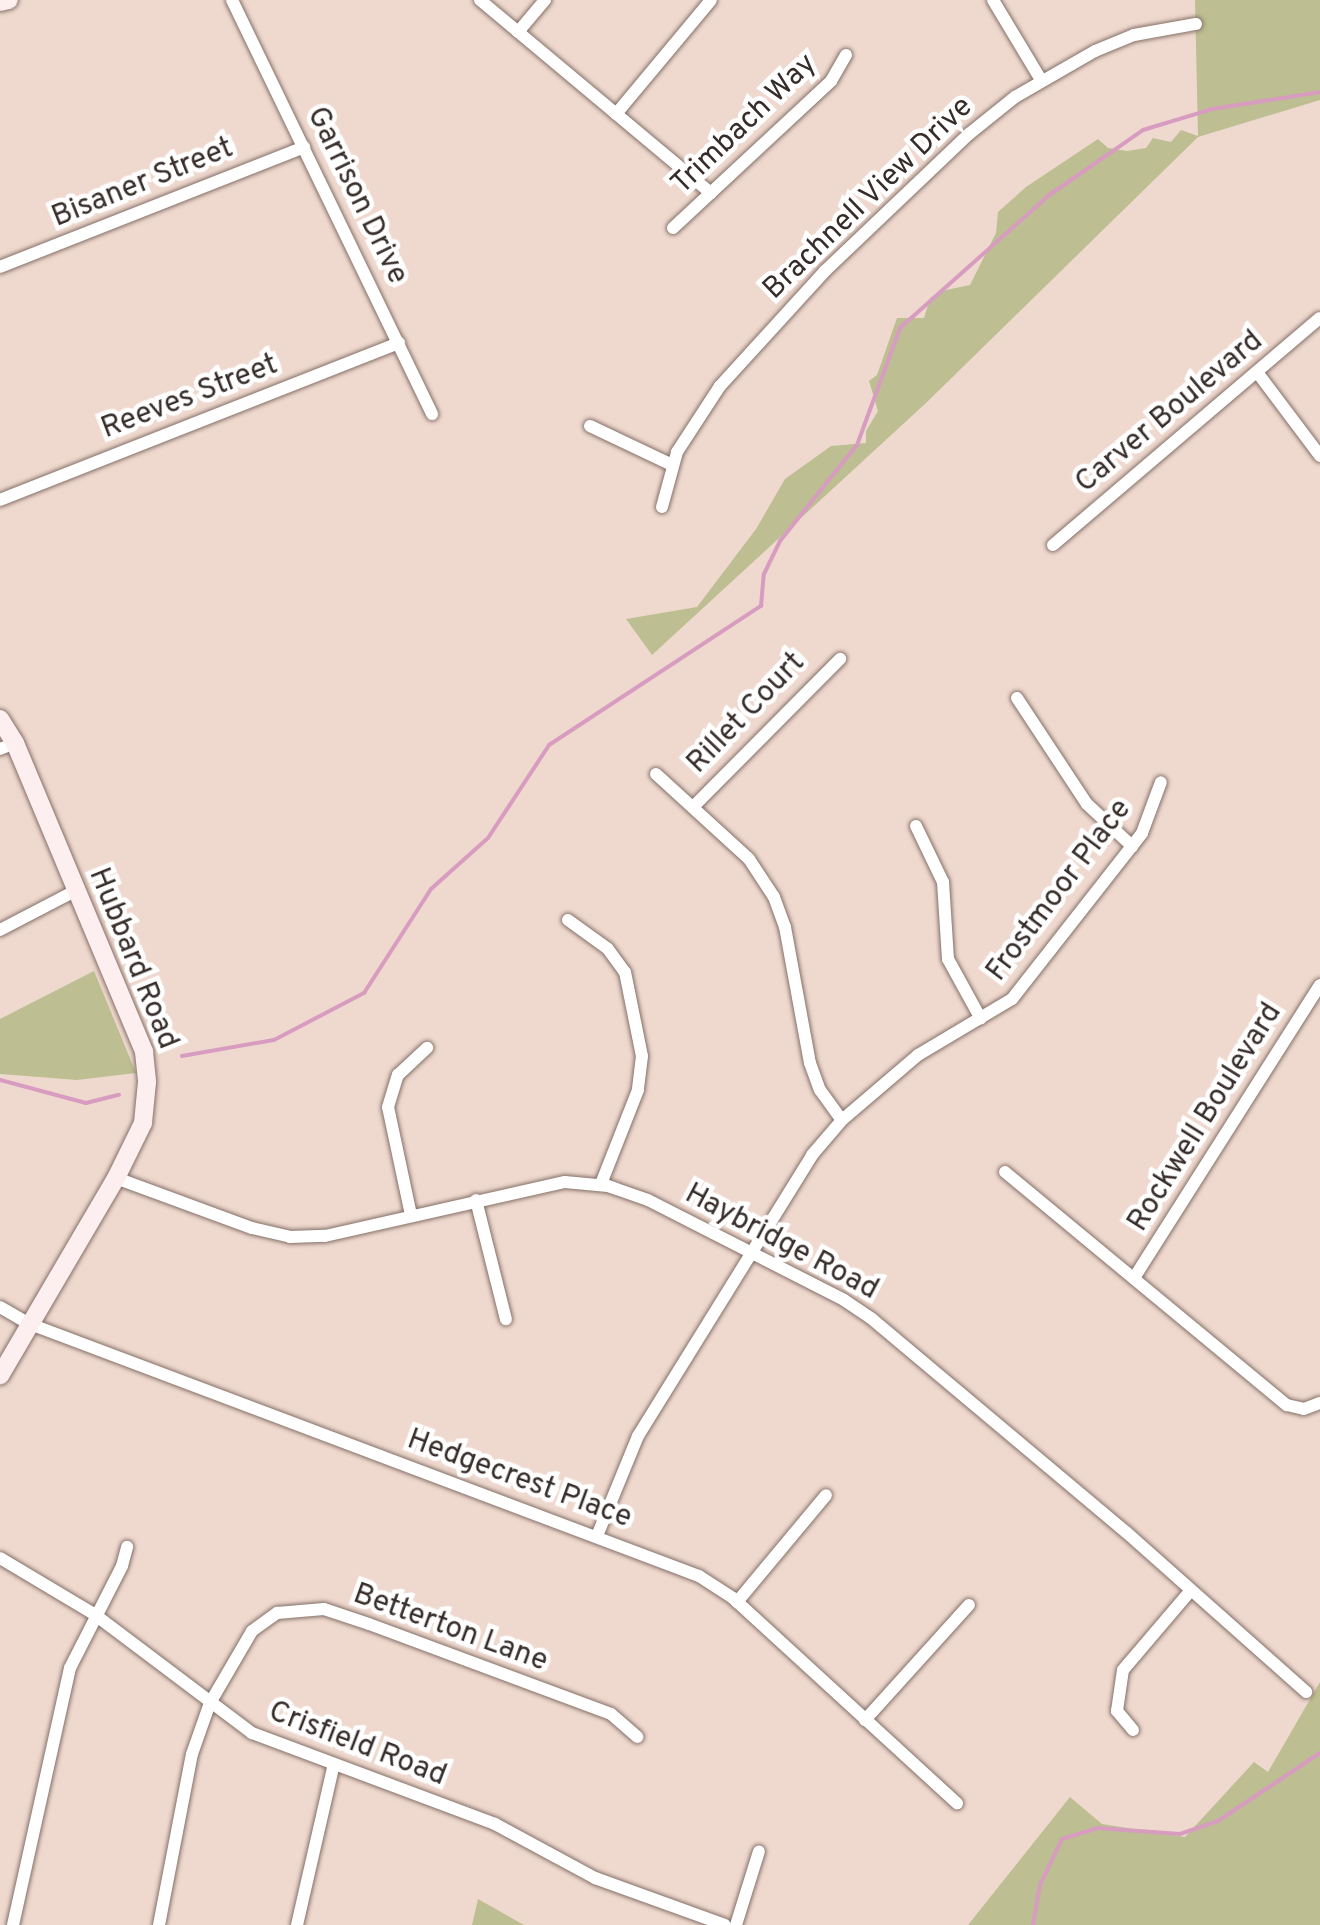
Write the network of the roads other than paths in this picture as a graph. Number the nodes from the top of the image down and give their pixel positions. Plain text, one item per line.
1 (8, 0) edge
2 (232, 0) edge
3 (480, 0) edge
4 (545, 0) edge
5 (711, 0) edge
6 (993, 0) edge
7 (0, 2) edge
8 (1196, 24) dead end
9 (518, 32) junction
10 (846, 55) dead end
11 (1041, 80) junction
12 (616, 114) junction
13 (304, 147) junction
14 (711, 193) junction
15 (673, 228) dead end
16 (0, 267) edge
17 (1320, 318) edge
18 (399, 343) junction
19 (1257, 372) junction
20 (432, 414) dead end
21 (590, 426) dead end
22 (1320, 456) edge
23 (672, 465) junction
24 (0, 500) edge
25 (662, 507) dead end
26 (1053, 545) dead end
27 (840, 658) dead end
28 (1017, 698) dead end
29 (0, 719) edge
30 (7, 746) edge
31 (656, 774) dead end
32 (1161, 782) dead end
33 (693, 807) junction
34 (916, 826) dead end
35 (1132, 846) junction
36 (75, 891) junction
37 (568, 920) dead end
38 (0, 930) edge
39 (1320, 985) edge
40 (981, 1019) junction
41 (427, 1048) dead end
42 (842, 1120) junction
43 (1006, 1172) dead end
44 (116, 1178) junction
45 (601, 1184) junction
46 (476, 1200) junction
47 (412, 1216) junction
48 (753, 1254) junction
49 (1134, 1278) junction
50 (0, 1307) edge
51 (506, 1318) dead end
52 (30, 1324) junction
53 (0, 1376) edge
54 (1320, 1403) edge
55 (826, 1495) dead end
56 (597, 1536) junction
57 (127, 1546) dead end
58 (0, 1558) edge
59 (1191, 1590) junction
60 (737, 1602) junction
61 (969, 1605) dead end
62 (94, 1614) junction
63 (1306, 1692) dead end
64 (210, 1704) junction
65 (866, 1720) junction
66 (1133, 1730) dead end
67 (637, 1737) dead end
68 (334, 1764) junction
69 (957, 1804) dead end
70 (759, 1851) dead end
71 (13, 1925) edge
72 (158, 1925) edge
73 (298, 1925) edge
74 (725, 1925) edge
75 (736, 1925) edge

1 - 7 main road
2 - 13 street, Garrison Drive
3 - 9 street
4 - 9 street
5 - 12 street
6 - 11 street
8 - 11 street, Brachnell View Drive
9 - 12 street
10 - 14 street, Trimbach Way
11 - 23 street, Brachnell View Drive
12 - 14 street
13 - 16 street, Bisaner Street
13 - 18 street, Garrison Drive
14 - 15 street, Trimbach Way
17 - 19 street, Carver Boulevard
18 - 20 street, Garrison Drive
18 - 24 street, Reeves Street
19 - 22 street
19 - 26 street, Carver Boulevard
21 - 23 street
23 - 25 street, Brachnell View Drive
27 - 33 street, Rillet Court
28 - 35 street
29 - 30 main road, Hubbard Road
30 - 36 main road, Hubbard Road
31 - 33 street
32 - 35 street, Frostmoor Place
33 - 42 street
34 - 40 street
35 - 40 street, Frostmoor Place
36 - 38 street
36 - 44 main road, Hubbard Road
37 - 45 street
39 - 49 street, Rockwell Boulevard
40 - 42 street, Frostmoor Place
41 - 47 street
42 - 48 street, Frostmoor Place
43 - 49 street
44 - 47 street, Haybridge Road
44 - 52 main road, Hubbard Road
45 - 46 street, Haybridge Road
45 - 48 street, Haybridge Road
46 - 47 street, Haybridge Road
46 - 51 street
48 - 56 street, Frostmoor Place
48 - 59 street, Haybridge Road
49 - 54 street
50 - 52 street, Hedgecrest Place
52 - 53 main road, Hubbard Road
52 - 56 street, Hedgecrest Place
55 - 60 street
56 - 60 street, Hedgecrest Place
57 - 62 street
58 - 62 street, Crisfield Road
59 - 63 street, Haybridge Road
59 - 66 street
60 - 65 street, Hedgecrest Place
61 - 65 street
62 - 64 street, Crisfield Road
62 - 71 street
64 - 67 street, Betterton Lane
64 - 68 street, Crisfield Road
64 - 72 street, Betterton Lane
65 - 69 street, Hedgecrest Place
68 - 73 street
68 - 74 street, Crisfield Road
70 - 75 street

